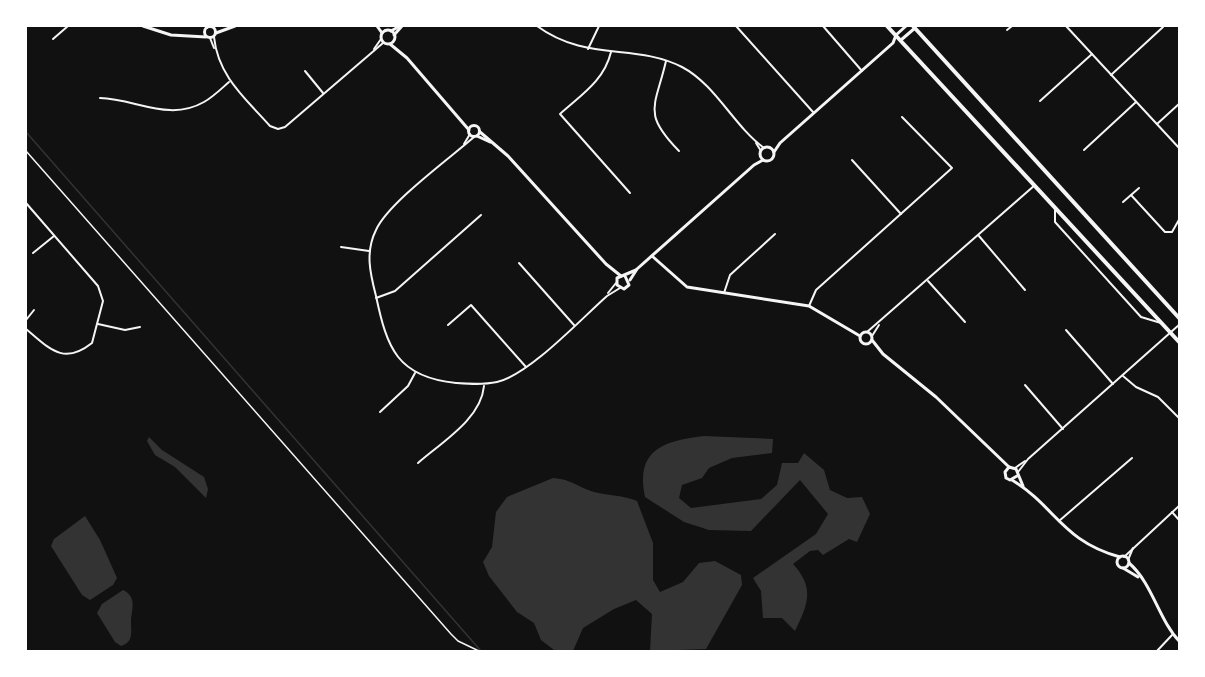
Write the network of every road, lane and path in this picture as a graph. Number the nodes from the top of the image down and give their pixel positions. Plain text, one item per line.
1 (68, 26) edge
2 (142, 26) edge
3 (235, 26) edge
4 (378, 26) edge
5 (401, 26) edge
6 (537, 26) edge
7 (599, 26) edge
8 (736, 26) edge
9 (823, 26) edge
10 (887, 26) edge
11 (906, 26) edge
12 (915, 26) edge
13 (1012, 26) edge
14 (1066, 26) edge
15 (1163, 27) dead end
16 (1007, 30) dead end
17 (210, 31) edge
18 (386, 31) junction
19 (394, 35) junction
20 (898, 38) junction
21 (53, 39) dead end
22 (394, 40) junction
23 (382, 41) junction
24 (390, 44) junction
25 (588, 49) junction
26 (400, 51) junction
27 (611, 52) junction
28 (1092, 54) junction
29 (666, 61) junction
30 (305, 71) dead end
31 (862, 71) junction
32 (1111, 75) junction
33 (230, 82) junction
34 (323, 93) junction
35 (100, 98) dead end
36 (1040, 101) dead end
37 (1136, 102) junction
38 (1179, 104) edge
39 (813, 112) junction
40 (902, 117) dead end
41 (461, 119) junction
42 (1157, 124) junction
43 (472, 126) junction
44 (469, 132) junction
45 (477, 135) junction
46 (780, 143) junction
47 (464, 144) junction
48 (770, 148) junction
49 (1179, 149) edge
50 (1084, 150) dead end
51 (26, 151) edge
52 (679, 151) dead end
53 (762, 151) junction
54 (774, 152) junction
55 (764, 160) junction
56 (852, 160) dead end
57 (754, 165) junction
58 (1035, 185) junction
59 (1139, 188) dead end
60 (630, 193) dead end
61 (1131, 195) junction
62 (1124, 202) dead end
63 (26, 203) edge
64 (1056, 208) junction
65 (901, 214) junction
66 (481, 215) dead end
67 (1179, 218) edge
68 (775, 234) dead end
69 (54, 236) junction
70 (979, 236) junction
71 (340, 247) dead end
72 (369, 251) junction
73 (33, 253) dead end
74 (654, 255) junction
75 (519, 263) dead end
76 (611, 269) junction
77 (638, 269) junction
78 (623, 276) junction
79 (630, 280) junction
80 (928, 281) junction
81 (616, 282) junction
82 (620, 288) junction
83 (1025, 290) dead end
84 (724, 293) junction
85 (607, 296) junction
86 (376, 298) junction
87 (809, 306) junction
88 (34, 310) dead end
89 (1179, 319) edge
90 (26, 320) edge
91 (881, 322) junction
92 (965, 322) dead end
93 (1161, 323) junction
94 (98, 324) junction
95 (1179, 324) edge
96 (574, 325) junction
97 (448, 326) dead end
98 (140, 327) dead end
99 (26, 329) edge
100 (850, 330) junction
101 (1066, 330) dead end
102 (866, 332) junction
103 (1170, 333) junction
104 (860, 336) junction
105 (871, 340) junction
106 (1179, 344) edge
107 (526, 367) junction
108 (415, 373) junction
109 (1123, 376) junction
110 (484, 384) junction
111 (1113, 384) junction
112 (1025, 385) dead end
113 (380, 412) dead end
114 (1179, 419) edge
115 (1063, 429) junction
116 (996, 458) junction
117 (1132, 458) dead end
118 (418, 463) dead end
119 (1009, 468) junction
120 (1005, 471) junction
121 (1016, 472) junction
122 (1012, 480) junction
123 (1024, 487) junction
124 (1179, 505) edge
125 (1172, 512) junction
126 (1179, 521) edge
127 (1058, 522) junction
128 (1124, 560) junction
129 (1123, 568) junction
130 (1140, 578) junction
131 (1173, 634) junction
132 (1179, 642) edge
133 (481, 651) edge
134 (1156, 651) edge

1 - 21 street
2 - 17 street
3 - 17 street
4 - 18 street
5 - 18 street
5 - 19 street
6 - 25 street
7 - 25 street
8 - 39 street
9 - 31 street
10 - 20 main road
11 - 20 street
12 - 20 street
12 - 89 main road
13 - 16 street
14 - 28 street
15 - 32 street
17 - 33 street
18 - 19 street
18 - 23 street
19 - 22 street
20 - 31 street
20 - 58 main road
22 - 24 street
22 - 26 street
23 - 24 street
23 - 34 street
24 - 26 street
25 - 27 street
26 - 41 street
27 - 29 street
27 - 60 street
28 - 32 street
28 - 36 street
29 - 52 street
29 - 53 street
30 - 34 street
31 - 39 street
32 - 37 street
33 - 34 street
33 - 35 street
37 - 42 street
37 - 50 street
38 - 42 street
39 - 46 street
40 - 65 street
41 - 43 street
41 - 44 street
42 - 49 street
43 - 44 street
43 - 45 street
44 - 45 street
44 - 47 street
45 - 47 street
45 - 76 street
46 - 48 street
46 - 54 street
47 - 72 street
48 - 53 street
48 - 54 street
51 - 133 path
53 - 55 street
53 - 57 street
54 - 55 street
55 - 57 street
56 - 65 street
57 - 74 street
58 - 64 main road
58 - 70 street
59 - 61 street
61 - 62 street
61 - 67 street
63 - 69 street
64 - 93 main road
64 - 93 street
65 - 87 street
66 - 86 street
68 - 84 street
69 - 73 street
69 - 94 street
70 - 80 street
70 - 83 street
71 - 72 street
72 - 86 street
74 - 77 street
74 - 84 street
75 - 96 street
76 - 78 street
76 - 81 street
77 - 78 street
77 - 79 street
78 - 79 street
78 - 81 street
79 - 82 street
80 - 91 street
80 - 92 street
81 - 82 street
81 - 85 street
82 - 85 street
84 - 87 street
85 - 96 street
86 - 108 street
87 - 100 street
88 - 90 street
91 - 102 street
91 - 105 street
93 - 103 main road
94 - 98 street
94 - 99 street
95 - 103 street
96 - 107 street
97 - 107 street
100 - 102 street
100 - 104 street
101 - 111 street
102 - 104 street
102 - 105 street
103 - 106 main road
103 - 109 street
104 - 105 street
105 - 116 street
107 - 110 street
108 - 110 street
108 - 113 street
109 - 111 street
109 - 114 street
110 - 118 street
111 - 115 street
112 - 115 street
115 - 121 street
116 - 119 street
116 - 120 street
117 - 127 street
119 - 120 street
119 - 121 street
120 - 122 street
121 - 122 street
121 - 123 street
122 - 123 street
123 - 127 street
124 - 125 street
125 - 126 street
125 - 128 street
127 - 128 street
128 - 129 street
128 - 129 street
128 - 130 street
129 - 130 street
130 - 131 street
131 - 132 street
131 - 134 street

